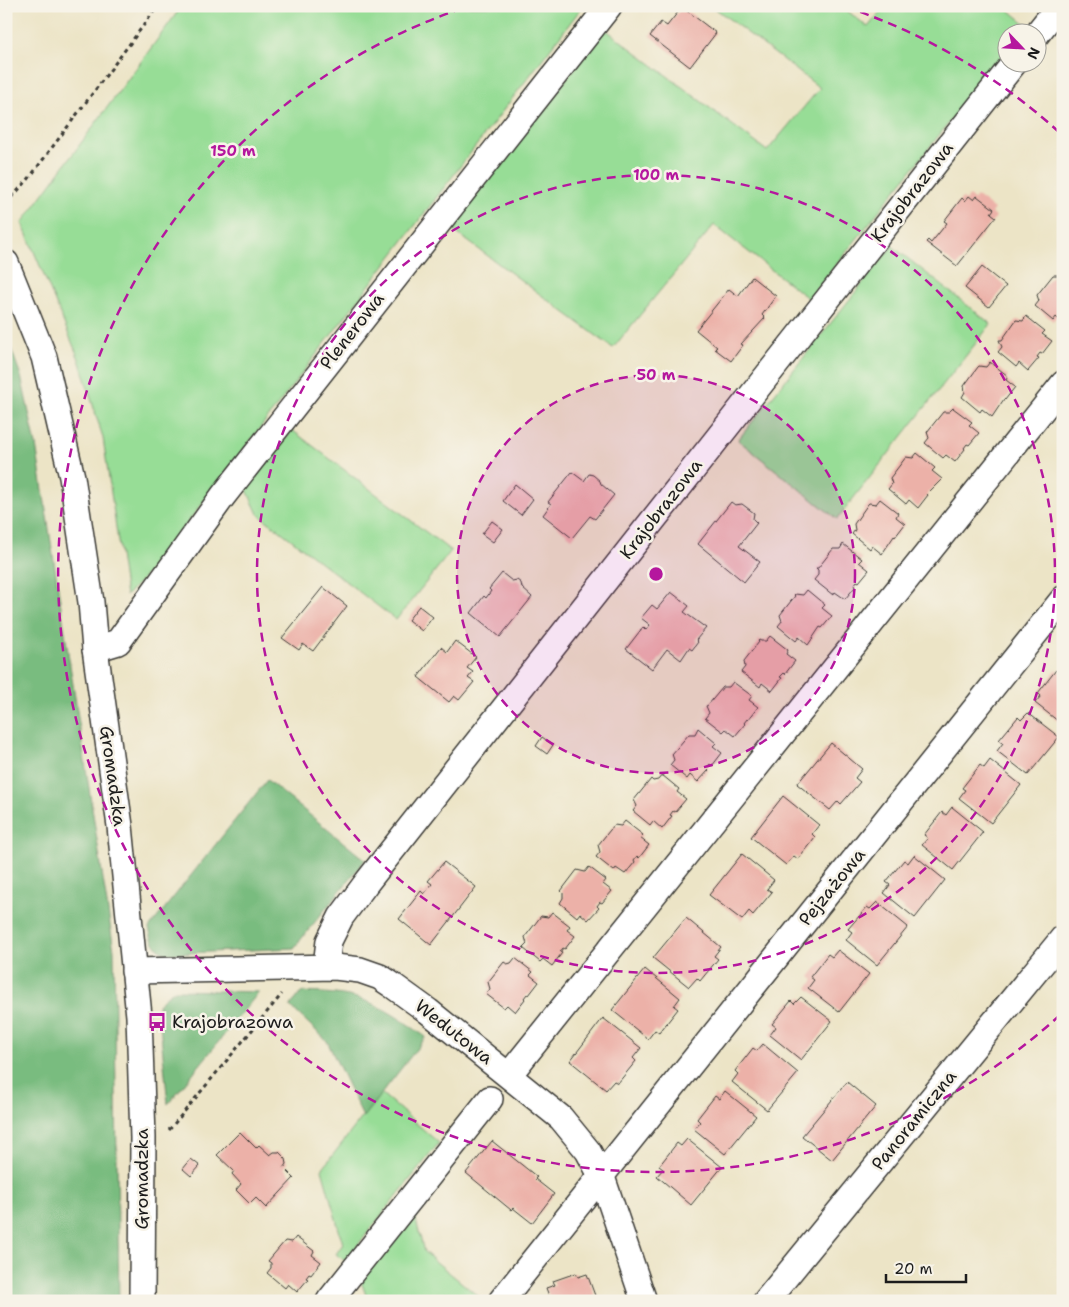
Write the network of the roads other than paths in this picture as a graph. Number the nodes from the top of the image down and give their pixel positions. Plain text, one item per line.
1 (609, 6) edge
2 (1059, 6) edge
3 (1046, 22) edge
4 (1006, 72) edge
5 (6, 263) edge
6 (1063, 384) edge
7 (1063, 599) edge
8 (95, 649) junction
9 (1063, 938) edge
10 (326, 966) junction
11 (134, 971) junction
12 (509, 1076) junction
13 (490, 1100) dead end
14 (602, 1177) junction
15 (142, 1301) edge
16 (329, 1301) edge
17 (501, 1301) edge
18 (644, 1301) edge
19 (766, 1301) edge

1 - 8 street, Plenerowa
2 - 3 street
4 - 10 street, Krajobrazowa
5 - 8 street, Gromadzka
6 - 12 street
7 - 14 street, Pejzażowa
8 - 11 street, Gromadzka
9 - 19 street, Panoramiczna
10 - 11 street, Wedutowa
10 - 12 street, Wedutowa
11 - 15 street, Gromadzka
12 - 14 street, Wedutowa
13 - 16 street
14 - 17 street, Pejzażowa
14 - 18 street, Wedutowa

